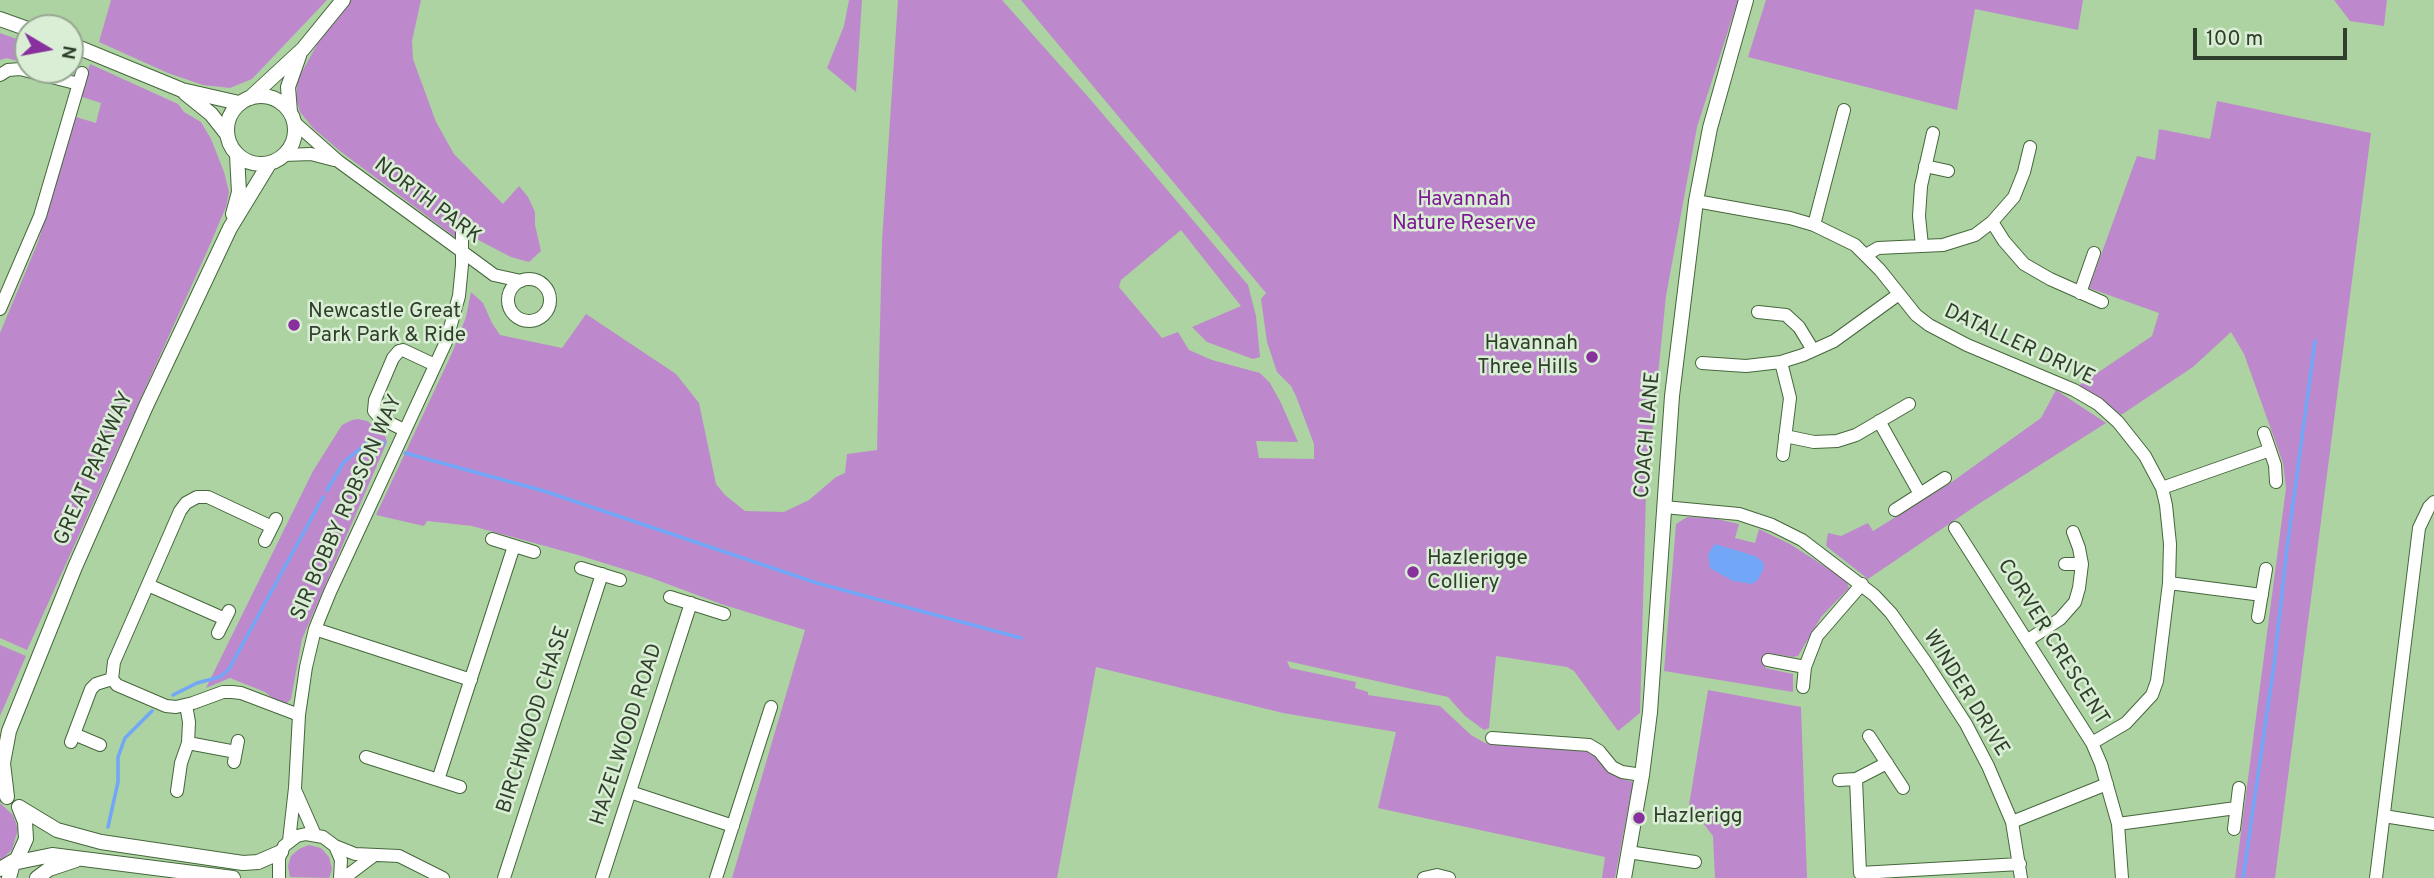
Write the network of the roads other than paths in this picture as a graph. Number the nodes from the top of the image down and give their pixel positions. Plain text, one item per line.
1 (343, 0) edge
2 (1746, 0) edge
3 (303, 49) junction
4 (84, 50) edge
5 (0, 75) edge
6 (181, 90) junction
7 (245, 101) junction
8 (1844, 110) dead end
9 (292, 117) junction
10 (226, 133) junction
11 (1933, 133) dead end
12 (2030, 147) dead end
13 (237, 155) junction
14 (284, 155) junction
15 (338, 161) junction
16 (269, 164) junction
17 (1925, 166) junction
18 (1948, 172) dead end
19 (1696, 201) junction
20 (1992, 222) junction
21 (1814, 225) junction
22 (230, 229) junction
23 (462, 233) dead end
24 (1922, 246) junction
25 (462, 251) junction
26 (2094, 253) dead end
27 (1866, 255) junction
28 (494, 275) junction
29 (521, 281) junction
30 (2080, 293) junction
31 (1899, 294) junction
32 (508, 302) junction
33 (2102, 302) dead end
34 (0, 309) edge
35 (1758, 312) dead end
36 (1813, 350) junction
37 (1781, 362) junction
38 (1703, 363) dead end
39 (435, 365) junction
40 (1909, 404) dead end
41 (1879, 421) junction
42 (404, 430) junction
43 (2264, 433) dead end
44 (1785, 436) junction
45 (2270, 450) junction
46 (1783, 455) dead end
47 (1945, 478) dead end
48 (2276, 482) dead end
49 (2162, 488) junction
50 (1920, 494) junction
51 (2434, 502) edge
52 (1664, 506) junction
53 (1895, 510) dead end
54 (1955, 528) dead end
55 (2073, 532) dead end
56 (492, 540) dead end
57 (265, 541) dead end
58 (514, 546) junction
59 (534, 552) dead end
60 (2065, 564) dead end
61 (2082, 564) junction
62 (581, 568) dead end
63 (2266, 569) dead end
64 (602, 575) junction
65 (620, 580) dead end
66 (2169, 583) junction
67 (1862, 584) junction
68 (148, 585) junction
69 (2262, 595) junction
70 (670, 597) dead end
71 (691, 603) junction
72 (723, 614) dead end
73 (2258, 617) dead end
74 (315, 629) junction
75 (218, 633) dead end
76 (2028, 640) junction
77 (1768, 660) dead end
78 (1805, 667) junction
79 (112, 679) junction
80 (471, 680) junction
81 (1803, 687) dead end
82 (186, 705) junction
83 (771, 707) dead end
84 (299, 715) junction
85 (9, 731) junction
86 (1869, 736) dead end
87 (1492, 738) dead end
88 (188, 743) junction
89 (2092, 743) junction
90 (0, 744) edge
91 (100, 745) dead end
92 (236, 752) dead end
93 (366, 757) dead end
94 (1887, 763) junction
95 (1642, 775) junction
96 (1856, 779) junction
97 (439, 780) junction
98 (1839, 780) dead end
99 (2107, 784) junction
100 (460, 787) dead end
101 (295, 788) junction
102 (1903, 788) dead end
103 (2239, 788) dead end
104 (177, 791) dead end
105 (630, 792) junction
106 (3, 796) edge
107 (19, 807) junction
108 (2236, 808) junction
109 (2384, 817) junction
110 (2012, 822) junction
111 (2118, 824) junction
112 (2434, 824) edge
113 (733, 826) junction
114 (2234, 829) dead end
115 (315, 835) junction
116 (285, 846) junction
117 (335, 846) junction
118 (1628, 852) junction
119 (372, 857) junction
120 (84, 859) junction
121 (1695, 863) dead end
122 (6, 866) edge
123 (2020, 871) edge
124 (1425, 877) edge
125 (9, 878) edge
126 (37, 878) edge
127 (233, 878) edge
128 (279, 878) edge
129 (342, 878) edge
130 (443, 878) edge
131 (504, 878) edge
132 (602, 878) edge
133 (716, 878) edge
134 (1449, 878) edge
135 (1624, 878) edge
136 (2122, 878) edge
137 (2376, 878) edge

1 - 3 street
2 - 19 street, COACH LANE
3 - 7 street
3 - 9 street
4 - 6 street
5 - 34 street
6 - 7 street
6 - 10 street, GREAT PARKWAY
7 - 9 street
7 - 10 street
8 - 21 street
9 - 14 street
9 - 15 street, NORTH PARK
10 - 13 street, GREAT PARKWAY
11 - 17 street
12 - 20 street
13 - 16 street
13 - 22 street, GREAT PARKWAY
14 - 15 street, NORTH PARK
14 - 16 street, GREAT PARKWAY
15 - 25 street, NORTH PARK
16 - 22 street, GREAT PARKWAY
17 - 18 street
17 - 24 street
19 - 21 street, DATALLER DRIVE
19 - 52 street, COACH LANE
20 - 24 street
20 - 30 street
21 - 27 street, DATALLER DRIVE
22 - 85 street, GREAT PARKWAY
23 - 25 street, SIR BOBBY ROBSON WAY
24 - 27 street
25 - 28 street, NORTH PARK
25 - 39 street, SIR BOBBY ROBSON WAY
26 - 30 street
27 - 31 street, DATALLER DRIVE
28 - 29 street, NORTH PARK
28 - 32 street, NORTH PARK
29 - 32 street
29 - 32 street, NORTH PARK
30 - 33 street
31 - 36 street
31 - 49 street, DATALLER DRIVE
35 - 36 street
36 - 37 street
37 - 38 street
37 - 44 street
39 - 42 street, SIR BOBBY ROBSON WAY
39 - 42 street
40 - 41 street
41 - 44 street
41 - 50 street
42 - 74 street, SIR BOBBY ROBSON WAY
43 - 45 street
44 - 46 street
45 - 48 street
45 - 49 street
47 - 50 street
49 - 66 street, DATALLER DRIVE
50 - 53 street
51 - 109 street
52 - 67 street, WINDER DRIVE
52 - 95 street, COACH LANE
54 - 76 street, CORVER CRESCENT
55 - 61 street
56 - 58 street
57 - 68 street
58 - 59 street
58 - 80 street
60 - 61 street
61 - 76 street
62 - 64 street
63 - 69 street
64 - 65 street
64 - 131 street, BIRCHWOOD CHASE
66 - 69 street
66 - 89 street, DATALLER DRIVE
67 - 78 street
67 - 110 street, WINDER DRIVE
68 - 75 street
68 - 79 street
69 - 73 street
70 - 71 street
71 - 72 street
71 - 105 street, HAZELWOOD ROAD
74 - 80 street
74 - 84 street, SIR BOBBY ROBSON WAY
76 - 89 street, CORVER CRESCENT
77 - 78 street
78 - 81 street
79 - 82 street
79 - 91 street
80 - 97 street
82 - 84 street
82 - 88 street
83 - 113 street
84 - 101 street, SIR BOBBY ROBSON WAY
85 - 90 street, GREAT PARKWAY
85 - 106 street, GREAT PARKWAY
86 - 94 street
87 - 95 street
88 - 92 street
88 - 104 street
89 - 99 street, CORVER CRESCENT
93 - 97 street
94 - 96 street
94 - 102 street
95 - 118 street, COACH LANE
96 - 98 street
96 - 123 street
97 - 100 street
99 - 110 street
99 - 111 street, CORVER CRESCENT
101 - 115 street, SIR BOBBY ROBSON WAY
101 - 116 street, SIR BOBBY ROBSON WAY
103 - 108 street
105 - 113 street
105 - 132 street, HAZELWOOD ROAD
106 - 107 street, GREAT PARKWAY
107 - 116 street
107 - 122 street
108 - 111 street
108 - 114 street
109 - 112 street
109 - 137 street
110 - 123 street, WINDER DRIVE
111 - 136 street, CORVER CRESCENT
113 - 133 street
115 - 116 street
115 - 117 street
116 - 128 street, SIR BOBBY ROBSON WAY
117 - 119 street
117 - 129 street
118 - 121 street
118 - 135 street, COACH LANE
119 - 129 street
119 - 130 street
120 - 122 street
120 - 126 street
120 - 127 street
122 - 125 street
124 - 134 street

